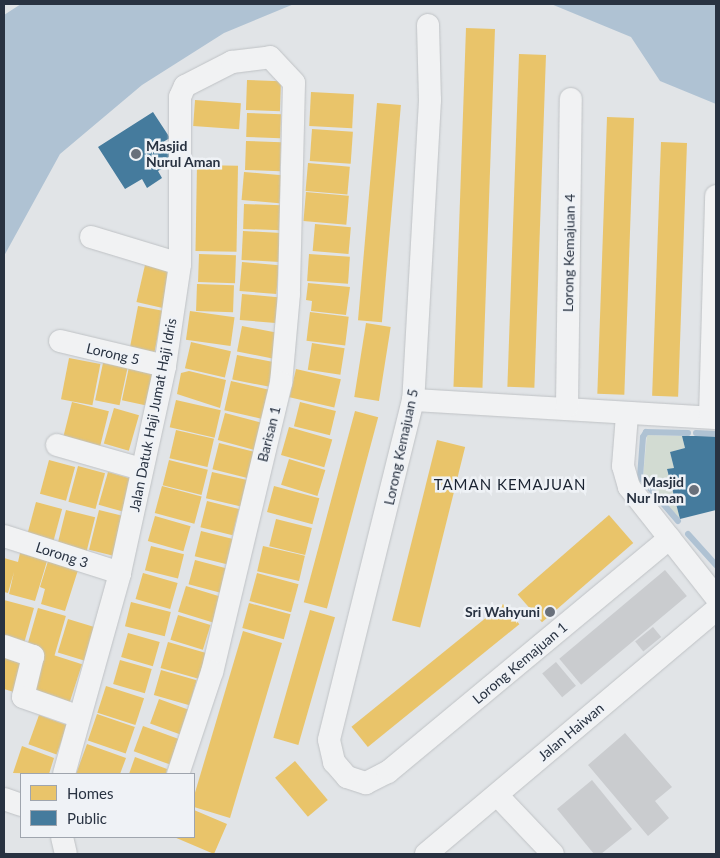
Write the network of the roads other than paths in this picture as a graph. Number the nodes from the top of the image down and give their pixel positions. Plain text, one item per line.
1 (428, 25) dead end
2 (294, 83) joint
3 (571, 99) dead end
4 (716, 196) edge
5 (91, 238) dead end
6 (180, 264) junction
7 (60, 341) dead end
8 (165, 366) junction
9 (413, 400) junction
10 (567, 406) junction
11 (627, 415) junction
12 (713, 418) edge
13 (57, 445) dead end
14 (142, 469) junction
15 (4, 536) edge
16 (670, 538) junction
17 (120, 573) junction
18 (716, 597) edge
19 (716, 610) edge
20 (4, 646) edge
21 (77, 716) junction
22 (64, 773) edge
23 (178, 773) edge
24 (366, 784) joint
25 (497, 795) junction
26 (4, 799) edge
27 (20, 805) edge
28 (62, 838) edge
29 (66, 854) edge
30 (426, 854) edge
31 (553, 854) edge

1 - 9 street, Lorong Kemajuan 5
2 - 6 street, Jalan Datuk Haji Jumat Haji Idris
2 - 23 street, Barisan 1
3 - 10 street, Lorong Kemajuan 4
4 - 12 street
5 - 6 street
6 - 8 street, Jalan Datuk Haji Jumat Haji Idris
7 - 8 street, Lorong 5
8 - 14 street, Jalan Datuk Haji Jumat Haji Idris
9 - 10 street
9 - 24 street, Lorong Kemajuan 5
10 - 11 street
11 - 12 street
11 - 16 street
13 - 14 street
14 - 17 street, Jalan Datuk Haji Jumat Haji Idris
15 - 17 street, Lorong 3
16 - 18 street
16 - 24 street, Lorong Kemajuan 1
17 - 21 street, Jalan Datuk Haji Jumat Haji Idris
19 - 25 street, Jalan Haiwan
20 - 21 street
21 - 22 street, Jalan Datuk Haji Jumat Haji Idris
25 - 30 street, Jalan Haiwan
25 - 31 street
26 - 27 street
28 - 29 street

